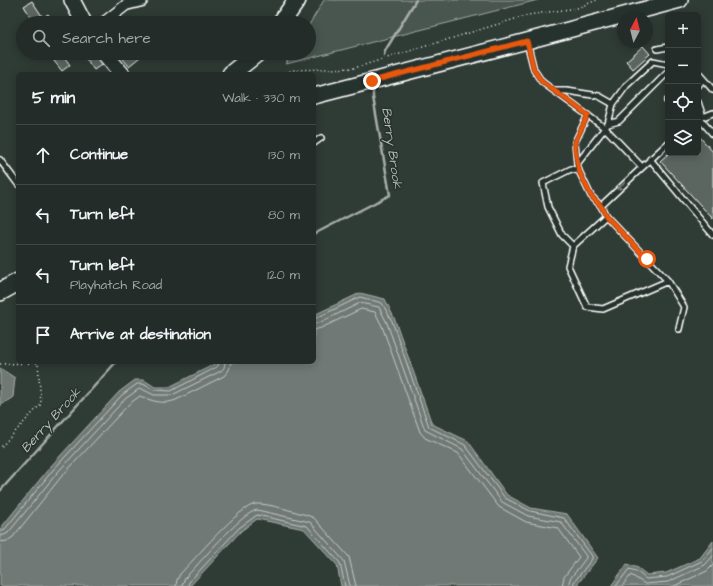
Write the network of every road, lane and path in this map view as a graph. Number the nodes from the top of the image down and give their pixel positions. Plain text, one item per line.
1 (72, 0) edge
2 (297, 0) edge
3 (597, 0) edge
4 (680, 0) edge
5 (142, 1) edge
6 (80, 16) edge
7 (112, 16) edge
8 (286, 16) edge
9 (527, 41) junction
10 (665, 48) edge
11 (657, 49) dead end
12 (110, 60) edge
13 (248, 60) edge
14 (253, 60) edge
15 (665, 63) edge
16 (120, 72) edge
17 (233, 72) edge
18 (250, 72) edge
19 (288, 72) edge
20 (665, 75) edge
21 (701, 77) edge
22 (703, 79) junction
23 (699, 84) edge
24 (713, 90) edge
25 (554, 91) junction
26 (316, 95) edge
27 (613, 104) junction
28 (713, 113) edge
29 (588, 115) junction
30 (701, 118) edge
31 (701, 119) edge
32 (606, 126) junction
33 (713, 134) edge
34 (321, 138) dead end
35 (316, 142) edge
36 (665, 146) edge
37 (650, 159) junction
38 (0, 160) edge
39 (577, 164) junction
40 (642, 167) junction
41 (579, 171) junction
42 (16, 181) edge
43 (601, 206) junction
44 (606, 216) junction
45 (713, 235) edge
46 (573, 246) junction
47 (668, 281) junction
48 (16, 283) edge
49 (0, 292) edge
50 (679, 329) dead end
51 (0, 364) edge
52 (16, 364) edge
53 (38, 364) edge
54 (0, 448) edge

1 - 6 main road
2 - 8 main road
3 - 19 path
4 - 9 main road
5 - 7 street
9 - 25 lane
9 - 26 main road
10 - 11 lane
12 - 16 main road
13 - 17 main road
14 - 18 main road
15 - 27 lane
20 - 32 lane
21 - 22 lane
22 - 23 lane
22 - 24 lane
25 - 27 lane
25 - 29 lane
27 - 32 lane
28 - 30 lane
29 - 32 lane
29 - 39 lane
31 - 33 lane
32 - 39 lane
32 - 40 lane
34 - 35 lane
36 - 37 lane
37 - 40 lane
37 - 45 lane
38 - 42 lane
39 - 41 lane
40 -> 43 lane
41 - 43 lane
41 - 46 lane
43 - 44 lane
44 - 46 lane
44 - 47 lane
46 - 47 lane
47 - 50 lane
48 - 49 main road
51 - 52 path
53 - 54 path

